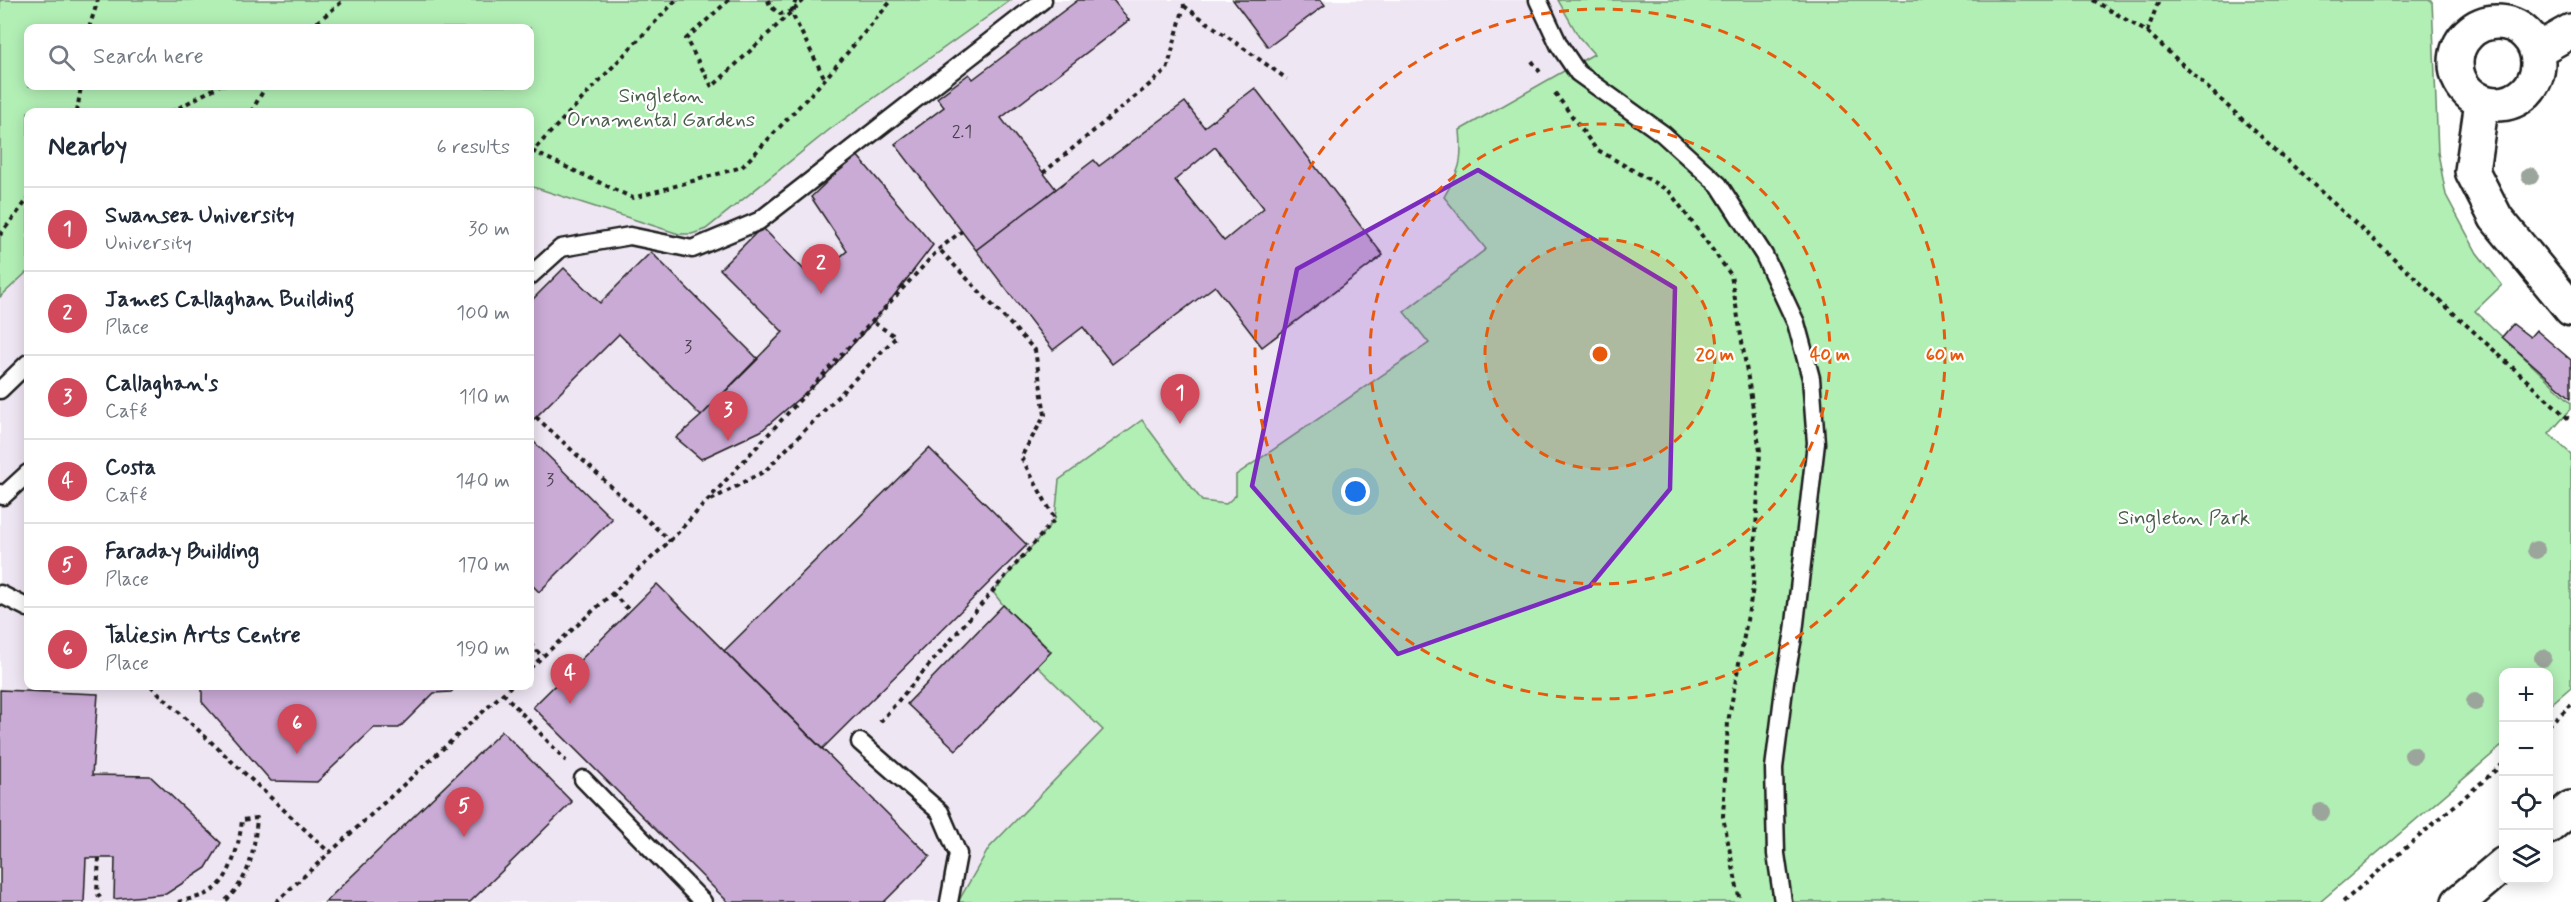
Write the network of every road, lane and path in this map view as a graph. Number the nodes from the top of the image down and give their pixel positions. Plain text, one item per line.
1 (98, 0) edge
2 (344, 0) edge
3 (676, 0) edge
4 (729, 0) edge
5 (768, 0) edge
6 (796, 0) edge
7 (804, 0) edge
8 (892, 0) edge
9 (1043, 0) edge
10 (1184, 0) edge
11 (1538, 0) edge
12 (2093, 0) edge
13 (2158, 0) edge
14 (1184, 6) junction
15 (791, 12) junction
16 (2480, 12) edge
17 (90, 24) edge
18 (315, 24) edge
19 (2571, 31) edge
20 (2147, 32) junction
21 (2537, 50) junction
22 (1532, 61) dead end
23 (825, 79) junction
24 (1287, 79) dead end
25 (1545, 79) dead end
26 (1551, 88) dead end
27 (80, 90) edge
28 (212, 90) edge
29 (264, 90) edge
30 (2482, 102) junction
31 (78, 108) edge
32 (178, 108) edge
33 (252, 108) edge
34 (534, 149) edge
35 (534, 153) edge
36 (1042, 173) dead end
37 (24, 205) edge
38 (962, 231) dead end
39 (0, 235) edge
40 (939, 249) junction
41 (534, 272) edge
42 (2571, 309) edge
43 (873, 322) dead end
44 (24, 367) edge
45 (0, 390) edge
46 (536, 417) dead end
47 (2571, 421) edge
48 (24, 477) edge
49 (0, 493) edge
50 (708, 501) junction
51 (670, 541) junction
52 (612, 593) junction
53 (0, 594) edge
54 (24, 606) edge
55 (630, 611) dead end
56 (534, 648) edge
57 (542, 656) junction
58 (534, 664) edge
59 (155, 690) edge
60 (506, 690) edge
61 (503, 693) junction
62 (2571, 705) edge
63 (2550, 722) edge
64 (860, 742) joint
65 (2499, 767) edge
66 (583, 779) joint
67 (2571, 808) edge
68 (2553, 823) edge
69 (330, 853) junction
70 (99, 858) dead end
71 (2499, 868) edge
72 (102, 902) edge
73 (178, 902) edge
74 (224, 902) edge
75 (276, 902) edge
76 (703, 902) edge
77 (949, 902) edge
78 (1740, 902) edge
79 (1783, 902) edge
80 (2343, 902) edge
81 (2459, 902) edge

1 - 17 path
2 - 18 path
3 - 34 path
4 - 15 path
5 - 15 path
6 - 15 path
7 - 15 path
8 - 23 path
9 - 41 lane
10 - 14 path
11 - 79 lane
12 - 20 path
13 - 20 path
14 - 24 path
14 - 36 path
15 - 23 path
16 - 21 street
16 - 30 street
19 - 21 street
20 - 47 path
21 - 30 street
22 - 25 path
23 - 35 path
26 - 78 path
27 - 31 path
28 - 32 path
29 - 33 path
30 - 42 street
37 - 39 path
38 - 40 path
40 - 50 path
40 - 64 path
43 - 50 path
44 - 45 lane
46 - 51 path
48 - 49 lane
50 - 51 path
51 - 52 path
52 - 55 path
52 - 57 path
53 - 54 lane
56 - 57 path
57 - 58 path
59 - 69 path
60 - 61 path
61 - 66 path
61 - 69 path
62 - 63 path
64 - 77 lane
65 - 80 path
66 - 76 lane
67 - 68 street
69 - 75 path
70 - 72 path
71 - 81 street
73 - 74 path

